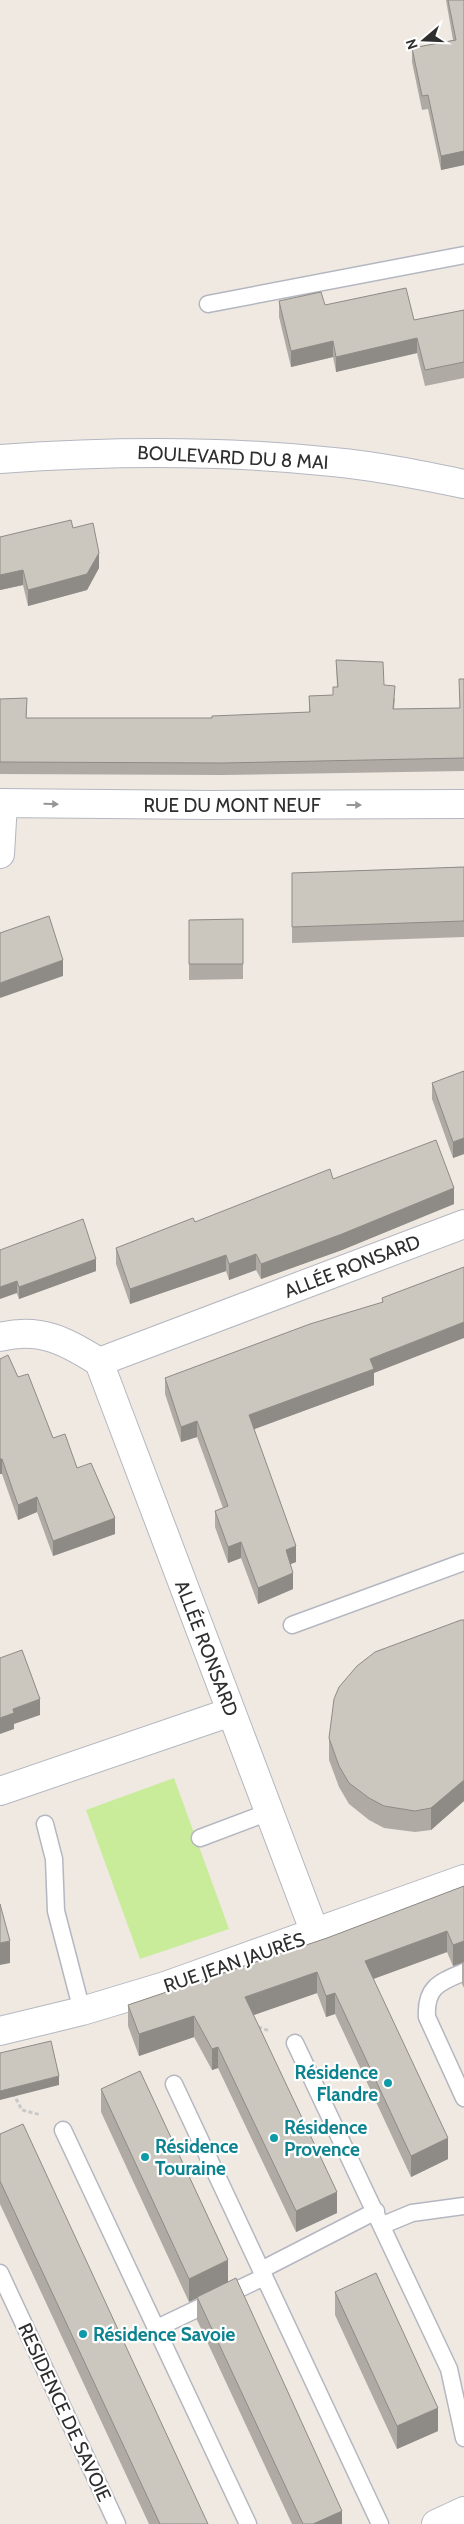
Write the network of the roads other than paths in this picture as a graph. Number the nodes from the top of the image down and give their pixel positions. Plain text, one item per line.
1 (464, 255) edge
2 (208, 304) dead end
3 (0, 459) edge
4 (464, 484) edge
5 (1, 803) edge
6 (464, 804) edge
7 (0, 854) edge
8 (464, 1224) edge
9 (0, 1336) edge
10 (99, 1362) junction
11 (464, 1562) edge
12 (292, 1626) dead end
13 (231, 1712) junction
14 (0, 1791) edge
15 (269, 1812) junction
16 (45, 1824) dead end
17 (200, 1838) dead end
18 (464, 1879) edge
19 (315, 1933) junction
20 (464, 1972) edge
21 (82, 2011) junction
22 (0, 2030) edge
23 (296, 2044) dead end
24 (174, 2084) dead end
25 (464, 2098) edge
26 (63, 2130) dead end
27 (464, 2206) edge
28 (379, 2218) junction
29 (0, 2273) edge
30 (263, 2273) junction
31 (157, 2328) junction
32 (464, 2438) edge
33 (464, 2511) edge
34 (117, 2524) edge
35 (248, 2524) edge
36 (380, 2524) edge
37 (436, 2524) edge

1 - 2 lane
3 - 4 street, BOULEVARD DU 8 MAI
5 -> 6 street, RUE DU MONT NEUF
5 - 7 street
8 - 10 street, ALLÉE RONSARD
9 - 10 street
10 - 13 street, ALLÉE RONSARD
11 - 12 lane
13 - 14 street
13 - 15 street, ALLÉE RONSARD
15 - 17 lane
15 - 19 street, ALLÉE RONSARD
16 - 21 lane
18 - 19 street, RUE JEAN JAURÈS
19 - 21 street, RUE JEAN JAURÈS
20 - 25 lane
21 - 22 street, RUE JEAN JAURÈS
23 - 28 lane
24 - 30 lane
26 - 31 lane
27 - 28 lane
28 - 30 lane
28 - 32 lane
29 - 34 lane, RESIDENCE DE SAVOIE
30 - 31 lane
30 - 36 lane
31 - 35 lane
33 - 37 street

